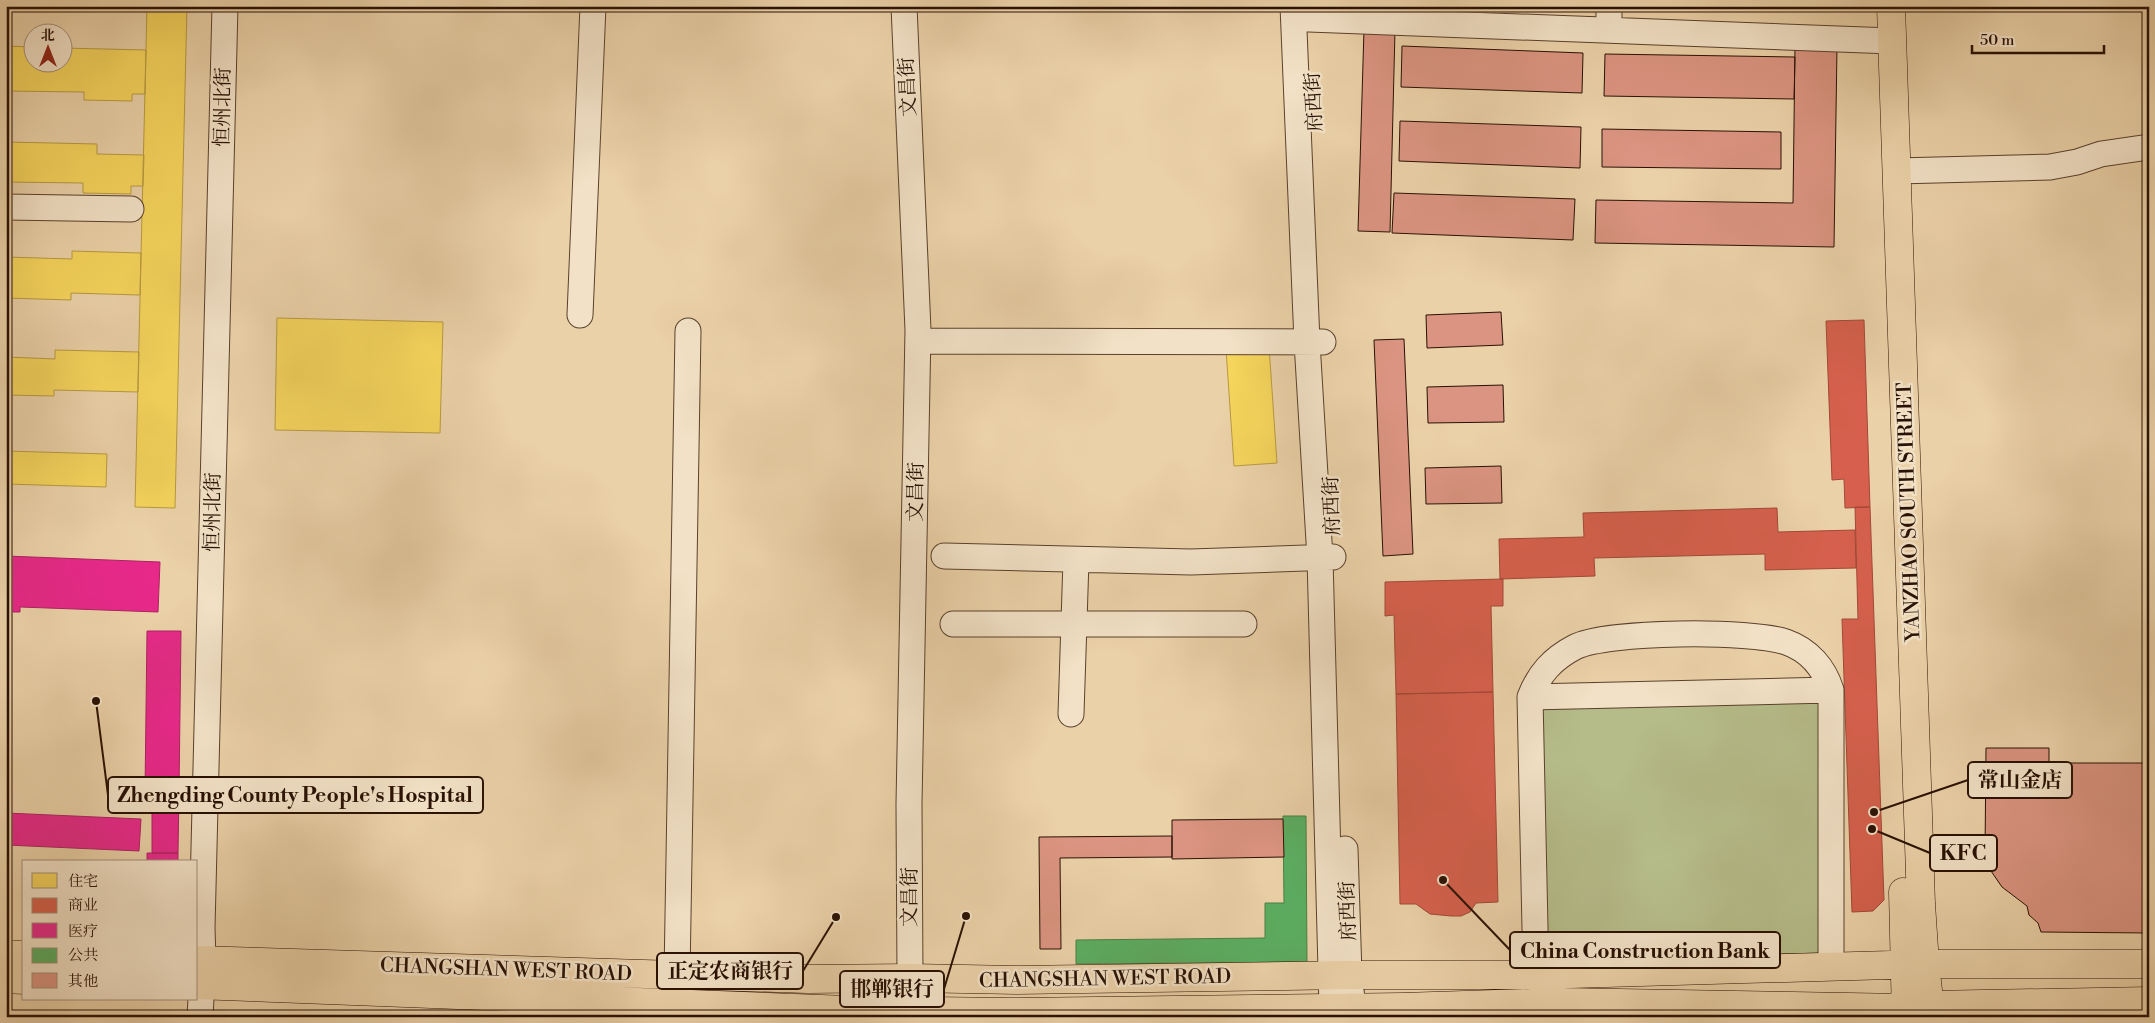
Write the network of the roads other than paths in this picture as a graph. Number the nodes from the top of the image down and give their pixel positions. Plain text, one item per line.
1 (225, 6) edge
2 (593, 6) edge
3 (904, 6) edge
4 (1876, 6) edge
5 (1891, 6) edge
6 (1304, 10) edge
7 (1609, 18) edge
8 (1885, 40) junction
9 (2149, 147) edge
10 (1896, 170) junction
11 (6, 207) edge
12 (131, 209) dead end
13 (580, 315) dead end
14 (688, 331) dead end
15 (918, 341) junction
16 (1315, 342) junction
17 (944, 556) dead end
18 (1326, 557) junction
19 (1076, 560) junction
20 (953, 624) dead end
21 (1073, 624) junction
22 (1244, 624) dead end
23 (1831, 690) junction
24 (1530, 697) junction
25 (1071, 714) dead end
26 (6, 955) edge
27 (22, 955) edge
28 (2149, 964) edge
29 (1915, 965) junction
30 (1831, 967) junction
31 (199, 973) edge
32 (677, 975) junction
33 (1340, 975) junction
34 (1536, 976) junction
35 (910, 978) junction
36 (6, 979) edge
37 (22, 980) edge
38 (1017, 980) junction
39 (2149, 1000) edge
40 (1342, 1006) junction
41 (1708, 1010) edge
42 (1918, 1011) edge
43 (1012, 1014) edge
44 (200, 1017) edge

1 - 31 street, 恒州北街
2 - 13 street
3 - 15 street, 文昌街
4 - 8 main road
5 - 8 main road, YANZHAO SOUTH STREET
6 - 7 street
6 - 16 street, 府西街
7 - 8 street
8 - 10 main road, YANZHAO SOUTH STREET
8 - 29 main road
9 - 10 street
10 - 29 main road, YANZHAO SOUTH STREET
11 - 12 street
14 - 32 street
15 - 16 street
15 - 35 street, 文昌街
16 - 18 street, 府西街
17 - 19 street
18 - 19 street
18 - 33 street, 府西街
19 - 21 street
20 - 21 street
21 - 22 street
21 - 25 street
23 - 24 street
23 - 24 street
23 - 30 street
24 - 34 street
26 - 27 main road
28 - 29 main road, CHANGSHAN WEST ROAD
29 - 30 main road, CHANGSHAN WEST ROAD
29 - 42 main road
30 - 34 main road, CHANGSHAN WEST ROAD
31 - 32 main road, CHANGSHAN WEST ROAD
31 - 43 main road, CHANGSHAN WEST ROAD
31 - 44 street, 恒州北街
32 - 35 main road, CHANGSHAN WEST ROAD
33 - 34 main road, CHANGSHAN WEST ROAD
33 - 38 main road, CHANGSHAN WEST ROAD
33 - 40 street, 府西街
35 - 38 main road, CHANGSHAN WEST ROAD
36 - 37 main road
38 - 43 street
39 - 42 main road, CHANGSHAN WEST ROAD
40 - 41 main road, CHANGSHAN WEST ROAD
40 - 43 main road, CHANGSHAN WEST ROAD
41 - 42 main road, CHANGSHAN WEST ROAD

